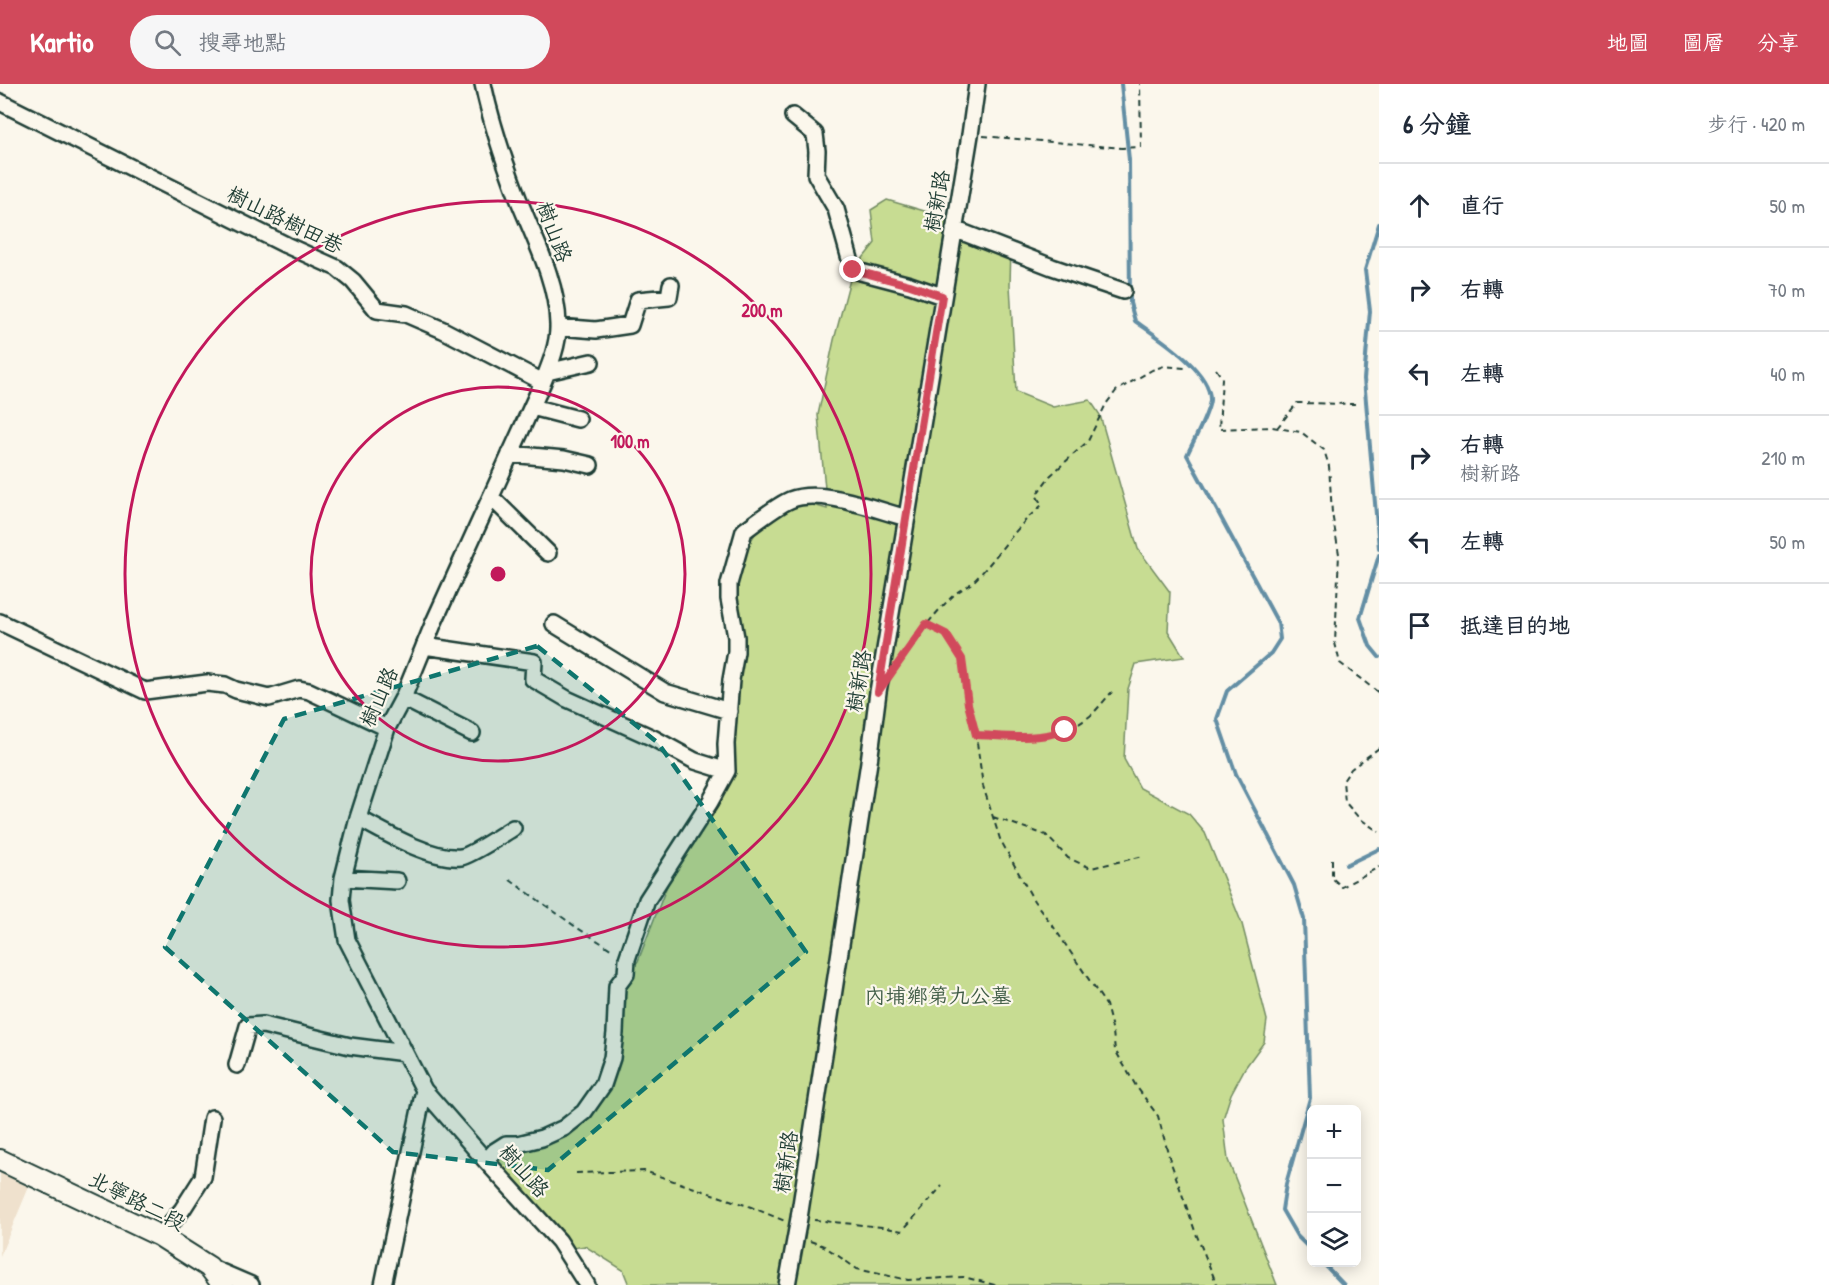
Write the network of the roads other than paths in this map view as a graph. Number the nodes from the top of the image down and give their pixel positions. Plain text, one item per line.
1 (483, 84) edge
2 (977, 84) edge
3 (0, 102) edge
4 (793, 116) dead end
5 (954, 229) junction
6 (671, 285) dead end
7 (1123, 291) dead end
8 (942, 296) junction
9 (558, 327) junction
10 (591, 362) dead end
11 (545, 377) junction
12 (532, 407) junction
13 (578, 419) dead end
14 (510, 454) junction
15 (590, 465) dead end
16 (490, 497) junction
17 (907, 518) junction
18 (548, 553) dead end
19 (0, 622) edge
20 (554, 624) dead end
21 (424, 646) junction
22 (403, 698) junction
23 (729, 711) junction
24 (387, 728) junction
25 (472, 734) dead end
26 (727, 771) junction
27 (358, 818) junction
28 (513, 828) dead end
29 (343, 878) junction
30 (398, 881) dead end
31 (405, 1053) junction
32 (237, 1065) dead end
33 (424, 1090) junction
34 (212, 1118) dead end
35 (0, 1160) edge
36 (486, 1161) junction
37 (160, 1236) junction
38 (209, 1268) junction
39 (223, 1285) edge
40 (251, 1285) edge
41 (383, 1285) edge
42 (587, 1285) edge
43 (787, 1285) edge

1 - 9 street, 樹山路
2 - 5 street, 樹新路
3 - 11 street, 樹山路樹田巷
4 - 8 street
5 - 7 street
5 - 8 street, 樹新路
6 - 9 street
8 - 17 street, 樹新路
9 - 11 street, 樹山路
10 - 11 street
11 - 12 street, 樹山路
12 - 13 street
12 - 14 street, 樹山路
14 - 15 street
14 - 16 street, 樹山路
16 - 18 street
16 - 21 street, 樹山路
17 - 23 street
17 - 43 street, 樹新路
19 - 24 street
20 - 23 street
21 - 22 street, 樹山路
21 - 26 street
22 - 24 street, 樹山路
22 - 25 street
23 - 26 street
24 - 27 street, 樹山路
26 - 36 street
27 - 28 street
27 - 29 street, 樹山路
29 - 30 street
29 - 31 street, 樹山路
31 - 32 street
31 - 33 street, 樹山路
33 - 36 street, 樹山路
33 - 41 street
34 - 37 street
35 - 37 main road, 北寧路二段
36 - 42 street, 樹山路
37 - 38 main road, 北寧路二段
38 - 39 main road
38 - 40 street, 北寧路二段

